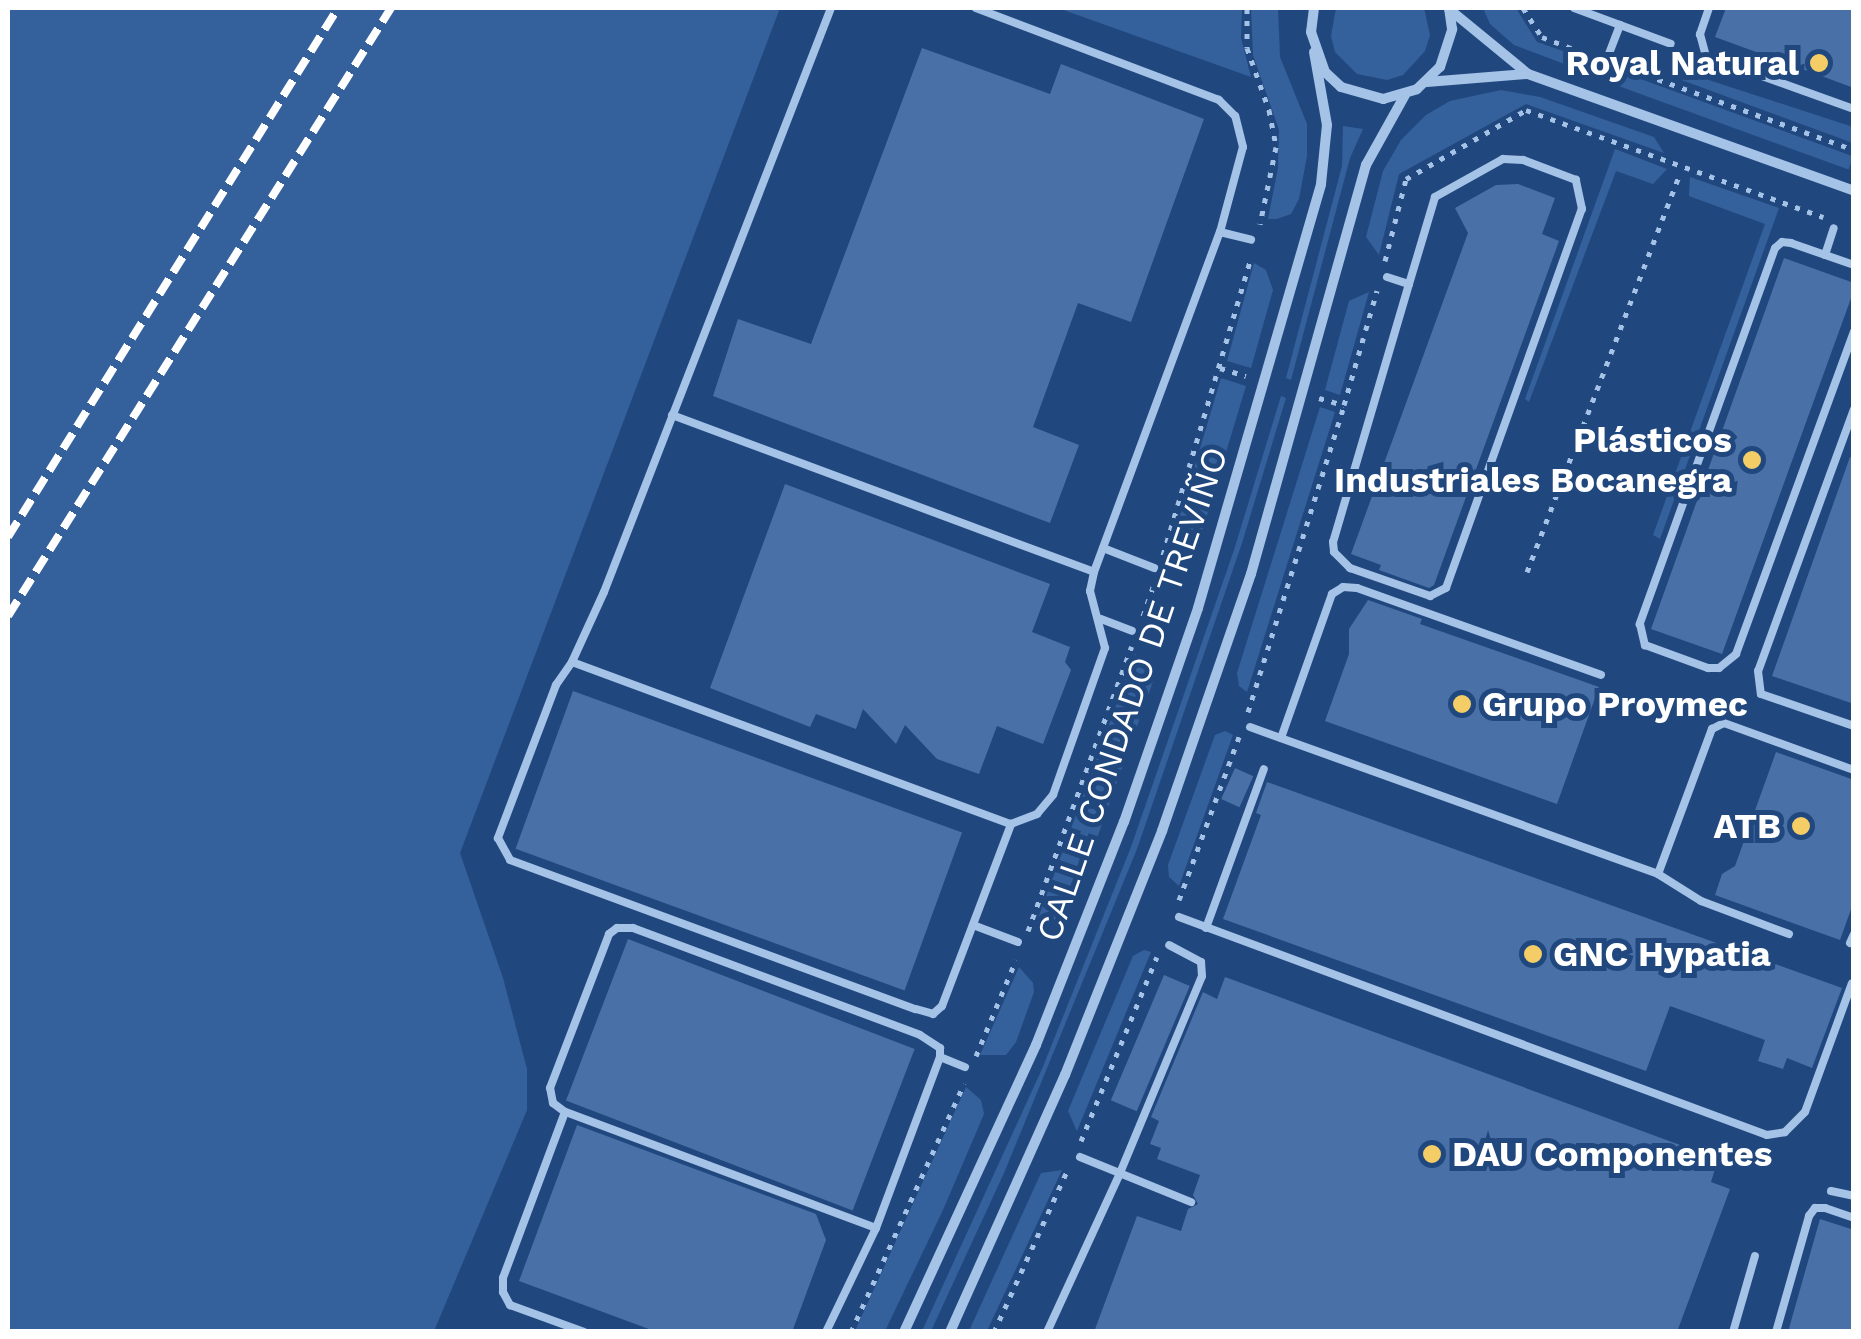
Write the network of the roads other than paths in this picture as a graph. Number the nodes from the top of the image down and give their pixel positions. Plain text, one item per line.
1 (831, 8) edge
2 (976, 8) edge
3 (1314, 8) edge
4 (1449, 8) edge
5 (1574, 8) edge
6 (1709, 8) edge
7 (1620, 25) junction
8 (1672, 44) dead end
9 (1314, 52) junction
10 (1609, 54) dead end
11 (1528, 74) junction
12 (1427, 82) junction
13 (1405, 95) junction
14 (1854, 109) edge
15 (1854, 190) edge
16 (1836, 225) road end
17 (1220, 232) junction
18 (1251, 240) dead end
19 (1825, 255) junction
20 (1854, 265) edge
21 (1387, 278) dead end
22 (1409, 284) junction
23 (1854, 331) edge
24 (1854, 408) edge
25 (672, 415) junction
26 (1103, 548) junction
27 (1154, 568) dead end
28 (1094, 572) junction
29 (1101, 619) junction
30 (1132, 631) dead end
31 (572, 662) junction
32 (1601, 675) dead end
33 (1854, 726) edge
34 (1250, 728) dead end
35 (1281, 738) junction
36 (1264, 768) dead end
37 (1854, 770) edge
38 (1011, 824) junction
39 (1658, 874) junction
40 (1177, 916) road end
41 (973, 924) junction
42 (1206, 928) junction
43 (1789, 934) dead end
44 (1018, 942) dead end
45 (1166, 944) road end
46 (1852, 983) edge
47 (940, 1057) junction
48 (965, 1068) dead end
49 (565, 1112) junction
50 (1080, 1157) dead end
51 (1120, 1174) junction
52 (1831, 1190) dead end
53 (1854, 1196) edge
54 (1190, 1202) dead end
55 (1854, 1218) edge
56 (876, 1228) junction
57 (1756, 1256) dead end
58 (584, 1332) edge
59 (826, 1332) edge
60 (904, 1332) edge
61 (950, 1332) edge
62 (1047, 1332) edge
63 (1732, 1332) edge
64 (1776, 1332) edge

1 - 25 lane
2 - 17 lane
3 - 9 street, CALLE CONDADO DE TREVIÑO
4 - 11 street
4 - 12 street
5 - 7 lane
6 - 14 lane
7 - 8 lane
7 - 10 lane
9 - 13 street
9 - 60 street, CALLE CONDADO DE TREVIÑO
11 - 12 street
11 - 15 street
12 - 13 street
13 - 61 street, CALLE CONDADO DE TREVIÑO
16 - 19 lane
17 - 18 lane
17 - 26 lane
19 - 20 lane
19 - 23 lane
21 - 22 lane
22 - 22 lane
24 - 33 lane
25 - 28 lane
25 - 31 lane
26 - 27 lane
26 - 28 lane
28 - 29 lane
29 - 30 lane
29 - 38 lane
31 - 38 lane
31 - 41 lane
32 - 35 lane
34 - 35 lane
35 - 39 lane
36 - 42 lane
37 - 39 lane
38 - 41 lane
39 - 43 lane
40 - 42 lane
41 - 44 lane
42 - 46 lane
45 - 51 lane
47 - 48 lane
47 - 49 lane
47 - 56 lane
49 - 56 lane
49 - 58 lane
50 - 51 lane
51 - 54 lane
51 - 62 lane
52 - 53 lane
55 - 64 lane
56 - 59 lane
57 - 63 lane

